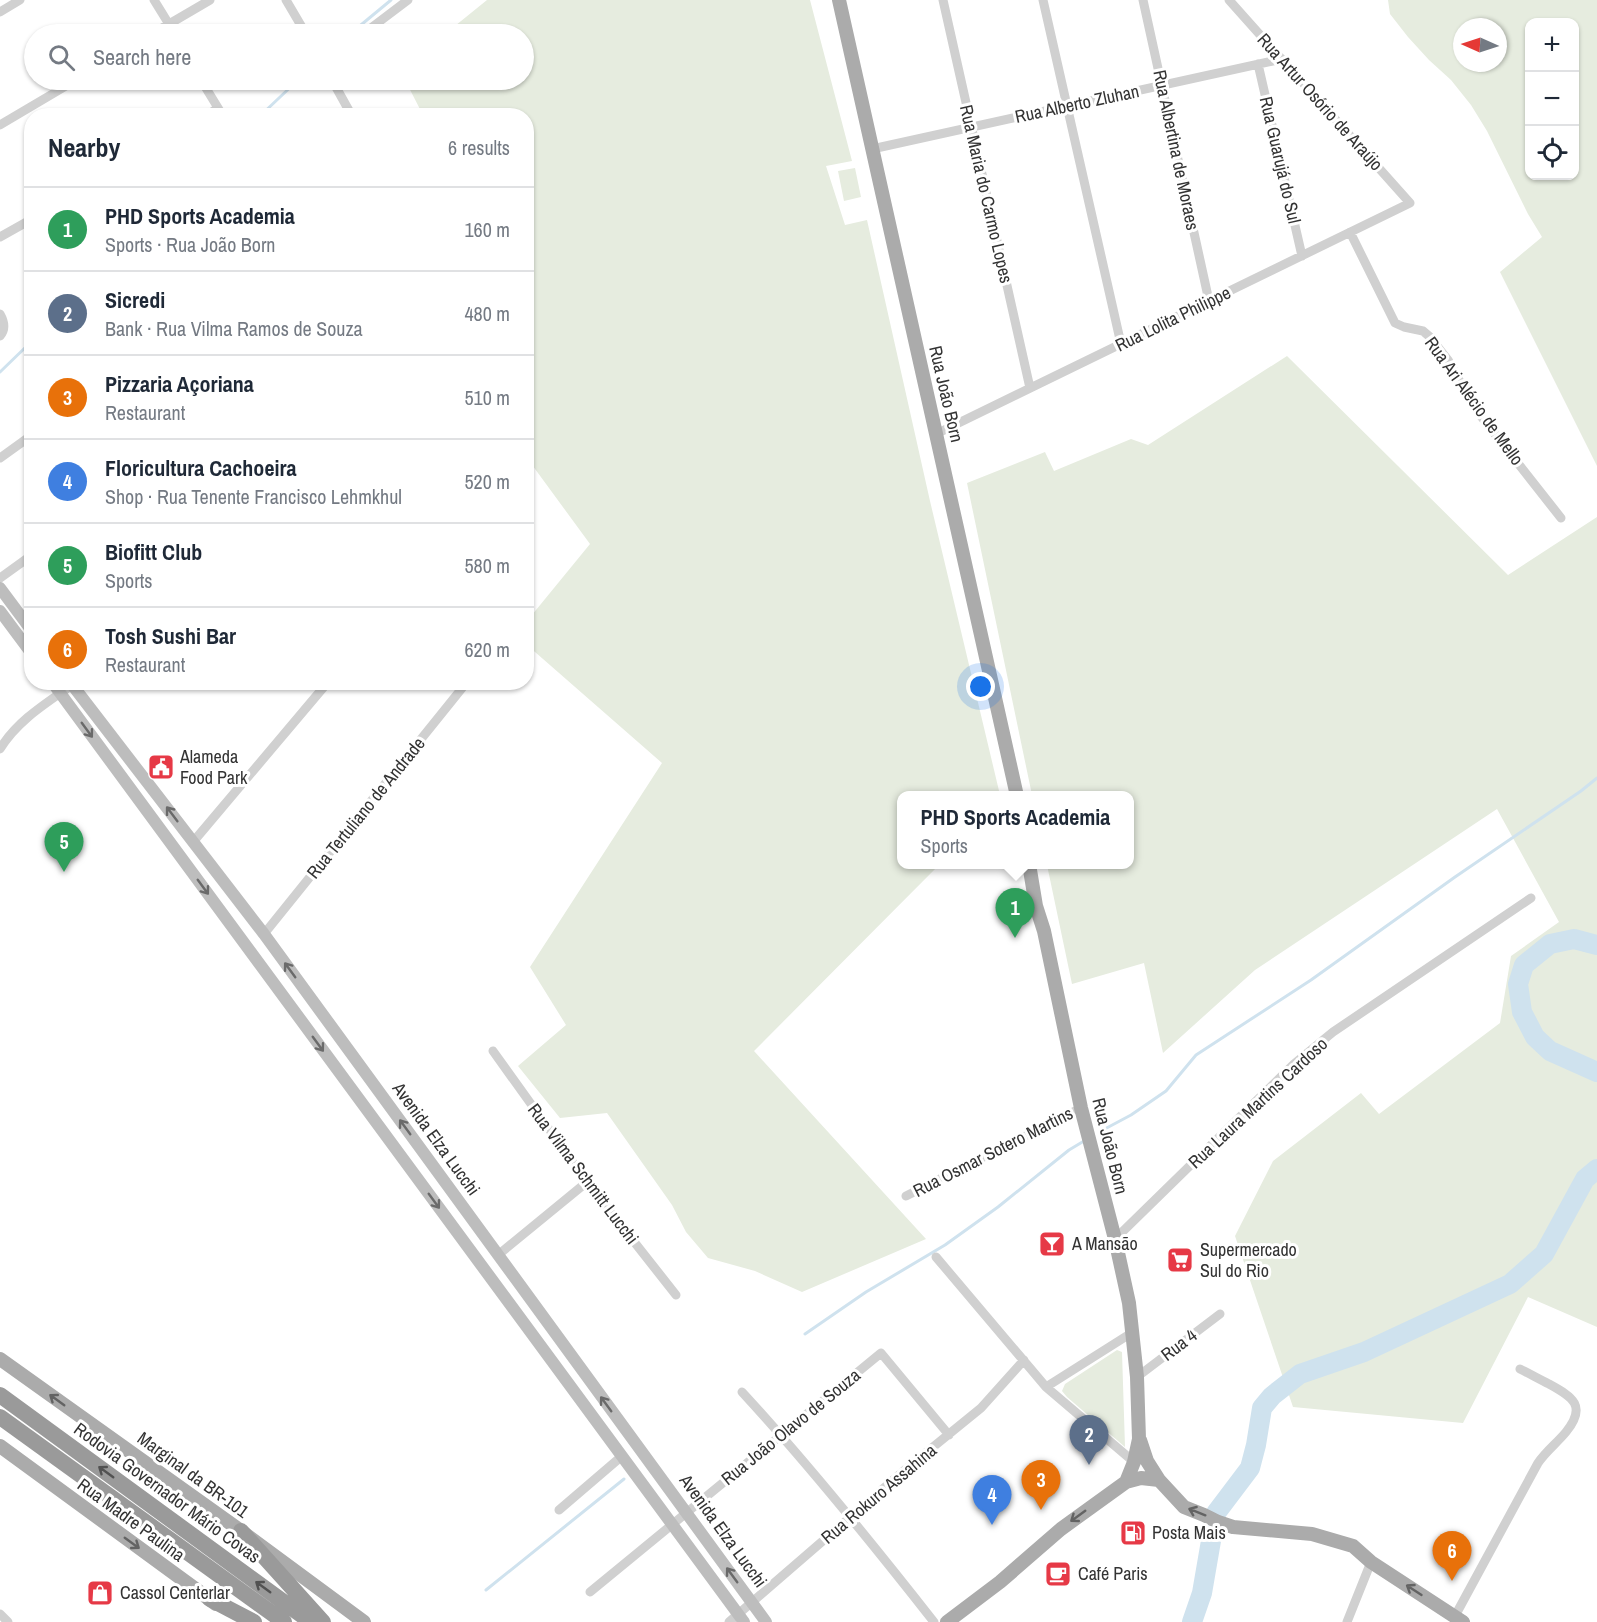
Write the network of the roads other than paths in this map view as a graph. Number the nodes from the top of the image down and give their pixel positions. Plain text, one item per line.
1 (20, 0) edge
2 (154, 0) edge
3 (210, 0) edge
4 (286, 0) edge
5 (408, 0) edge
6 (839, 0) edge
7 (943, 0) edge
8 (1043, 0) edge
9 (1143, 0) edge
10 (1229, 0) edge
11 (0, 12) edge
12 (169, 24) joint
13 (300, 24) edge
14 (376, 24) edge
15 (1282, 59) junction
16 (1258, 64) junction
17 (1162, 85) junction
18 (59, 90) edge
19 (207, 90) edge
20 (338, 90) edge
21 (1067, 106) junction
22 (29, 108) edge
23 (218, 108) edge
24 (348, 108) edge
25 (24, 111) edge
26 (0, 125) edge
27 (971, 128) junction
28 (872, 149) junction
29 (1410, 203) joint
30 (24, 224) edge
31 (1350, 232) junction
32 (0, 237) edge
33 (1302, 256) junction
34 (1209, 301) junction
35 (0, 314) edge
36 (2, 332) edge
37 (1121, 344) junction
38 (1030, 388) junction
39 (936, 434) junction
40 (24, 441) edge
41 (0, 458) edge
42 (1561, 518) dead end
43 (24, 561) edge
44 (0, 578) edge
45 (0, 588) edge
46 (0, 611) edge
47 (24, 620) edge
48 (24, 643) edge
49 (58, 690) edge
50 (64, 690) edge
51 (76, 690) edge
52 (321, 690) edge
53 (461, 690) edge
54 (60, 693) junction
55 (0, 749) edge
56 (1016, 791) edge
57 (193, 842) junction
58 (1030, 869) edge
59 (1531, 898) dead end
60 (264, 934) junction
61 (493, 1051) dead end
62 (352, 1054) junction
63 (336, 1068) junction
64 (1081, 1108) junction
65 (587, 1182) junction
66 (906, 1196) dead end
67 (1115, 1239) junction
68 (498, 1255) junction
69 (936, 1257) dead end
70 (676, 1295) dead end
71 (1220, 1314) dead end
72 (1132, 1332) junction
73 (0, 1359) edge
74 (1024, 1360) junction
75 (1520, 1369) dead end
76 (1137, 1377) junction
77 (1046, 1387) junction
78 (742, 1392) dead end
79 (0, 1395) edge
80 (0, 1417) edge
81 (781, 1434) junction
82 (949, 1435) junction
83 (1139, 1439) junction
84 (0, 1446) edge
85 (622, 1456) junction
86 (1134, 1462) junction
87 (1159, 1480) junction
88 (1126, 1482) junction
89 (560, 1510) dead end
90 (686, 1512) junction
91 (851, 1517) junction
92 (672, 1524) junction
93 (241, 1531) junction
94 (1371, 1562) junction
95 (590, 1592) dead end
96 (210, 1599) junction
97 (752, 1602) junction
98 (0, 1614) edge
99 (737, 1619) edge
100 (1459, 1619) edge
101 (8, 1622) edge
102 (240, 1622) edge
103 (254, 1622) edge
104 (284, 1622) edge
105 (310, 1622) edge
106 (323, 1622) edge
107 (364, 1622) edge
108 (766, 1622) edge
109 (934, 1622) edge
110 (947, 1622) edge
111 (1347, 1622) edge

1 - 11 street
2 - 12 street
3 - 12 street
4 - 13 street
5 - 14 street
6 - 28 main road, Rua João Born
7 - 27 street, Rua Maria do Carmo Lopes
8 - 21 street
9 - 17 street, Rua Albertina de Moraes
10 - 15 street, Rua Artur Osório de Araújo
15 - 16 street, Rua Alberto Zluhan
15 - 29 street, Rua Artur Osório de Araújo
16 - 17 street, Rua Alberto Zluhan
16 - 33 street, Rua Guarujá do Sul
17 - 21 street, Rua Alberto Zluhan
17 - 34 street, Rua Albertina de Moraes
18 - 22 street
19 - 23 street
20 - 24 street
21 - 27 street, Rua Alberto Zluhan
21 - 37 street
25 - 26 street
27 - 28 street, Rua Alberto Zluhan
27 - 38 street, Rua Maria do Carmo Lopes
28 - 39 main road, Rua João Born
29 - 31 street, Rua Lolita Philippe
30 - 32 street
31 - 33 street, Rua Lolita Philippe
31 - 42 street, Rua Ari Alécio de Mello
33 - 34 street, Rua Lolita Philippe
34 - 37 street, Rua Lolita Philippe
35 - 36 street
37 - 38 street, Rua Lolita Philippe
38 - 39 street, Rua Lolita Philippe
39 - 56 main road, Rua João Born
40 - 41 street
43 - 44 street
45 - 47 main road
46 - 48 main road
49 - 54 main road, Avenida Elza Lucchi
50 - 54 street
57 -> 51 main road, Avenida Elza Lucchi
52 - 57 street
53 - 60 street, Rua Tertuliano de Andrade
54 - 55 street
54 -> 63 main road, Avenida Elza Lucchi
57 - 60 main road, Avenida Elza Lucchi
58 - 64 main road, Rua João Born
59 - 67 street, Rua Laura Martins Cardoso
62 -> 60 main road, Avenida Elza Lucchi
61 - 65 street, Rua Vilma Schmitt Lucchi
62 - 63 main road
68 -> 62 main road, Avenida Elza Lucchi
63 -> 85 main road, Avenida Elza Lucchi
64 - 66 street, Rua Osmar Sotero Martins
64 - 67 main road, Rua João Born
65 - 68 street
65 - 70 street, Rua Vilma Schmitt Lucchi
67 - 72 main road, Rua João Born
90 -> 68 main road, Avenida Elza Lucchi
69 - 74 street
71 - 76 street, Rua 4
72 - 76 main road, Rua João Born
72 - 77 street
93 -> 73 main road, Marginal da BR-101
74 - 77 street
74 - 82 street, Rua Rokuro Assahina
75 - 100 street
76 - 83 main road, Rua João Born
77 - 86 street
78 - 81 street
105 -> 79 highway, Rodovia Governador Mário Covas
80 - 104 highway, Rodovia Governador Mário Covas
81 - 82 street, Rua João Olavo de Souza
81 - 90 street, Rua João Olavo de Souza
81 - 91 street
82 - 91 street, Rua Rokuro Assahina
83 - 86 main road
83 - 87 main road
84 -> 96 main road, Rua Madre Paulina
85 - 89 street
85 - 92 main road, Avenida Elza Lucchi
86 - 88 main road
87 - 88 main road
94 -> 87 main road
88 -> 110 main road
90 - 92 street, Rua João Olavo de Souza
97 -> 90 main road, Avenida Elza Lucchi
91 - 97 street, Rua Rokuro Assahina
91 - 109 street
92 - 95 street, Rua João Olavo de Souza
92 - 99 main road, Avenida Elza Lucchi
93 - 106 highway
93 - 107 main road, Marginal da BR-101
100 -> 94 main road
94 - 111 street
96 - 102 main road, Rua Madre Paulina
96 - 103 highway
97 - 99 street, Rua Rokuro Assahina
97 - 108 main road, Avenida Elza Lucchi
98 - 101 street

